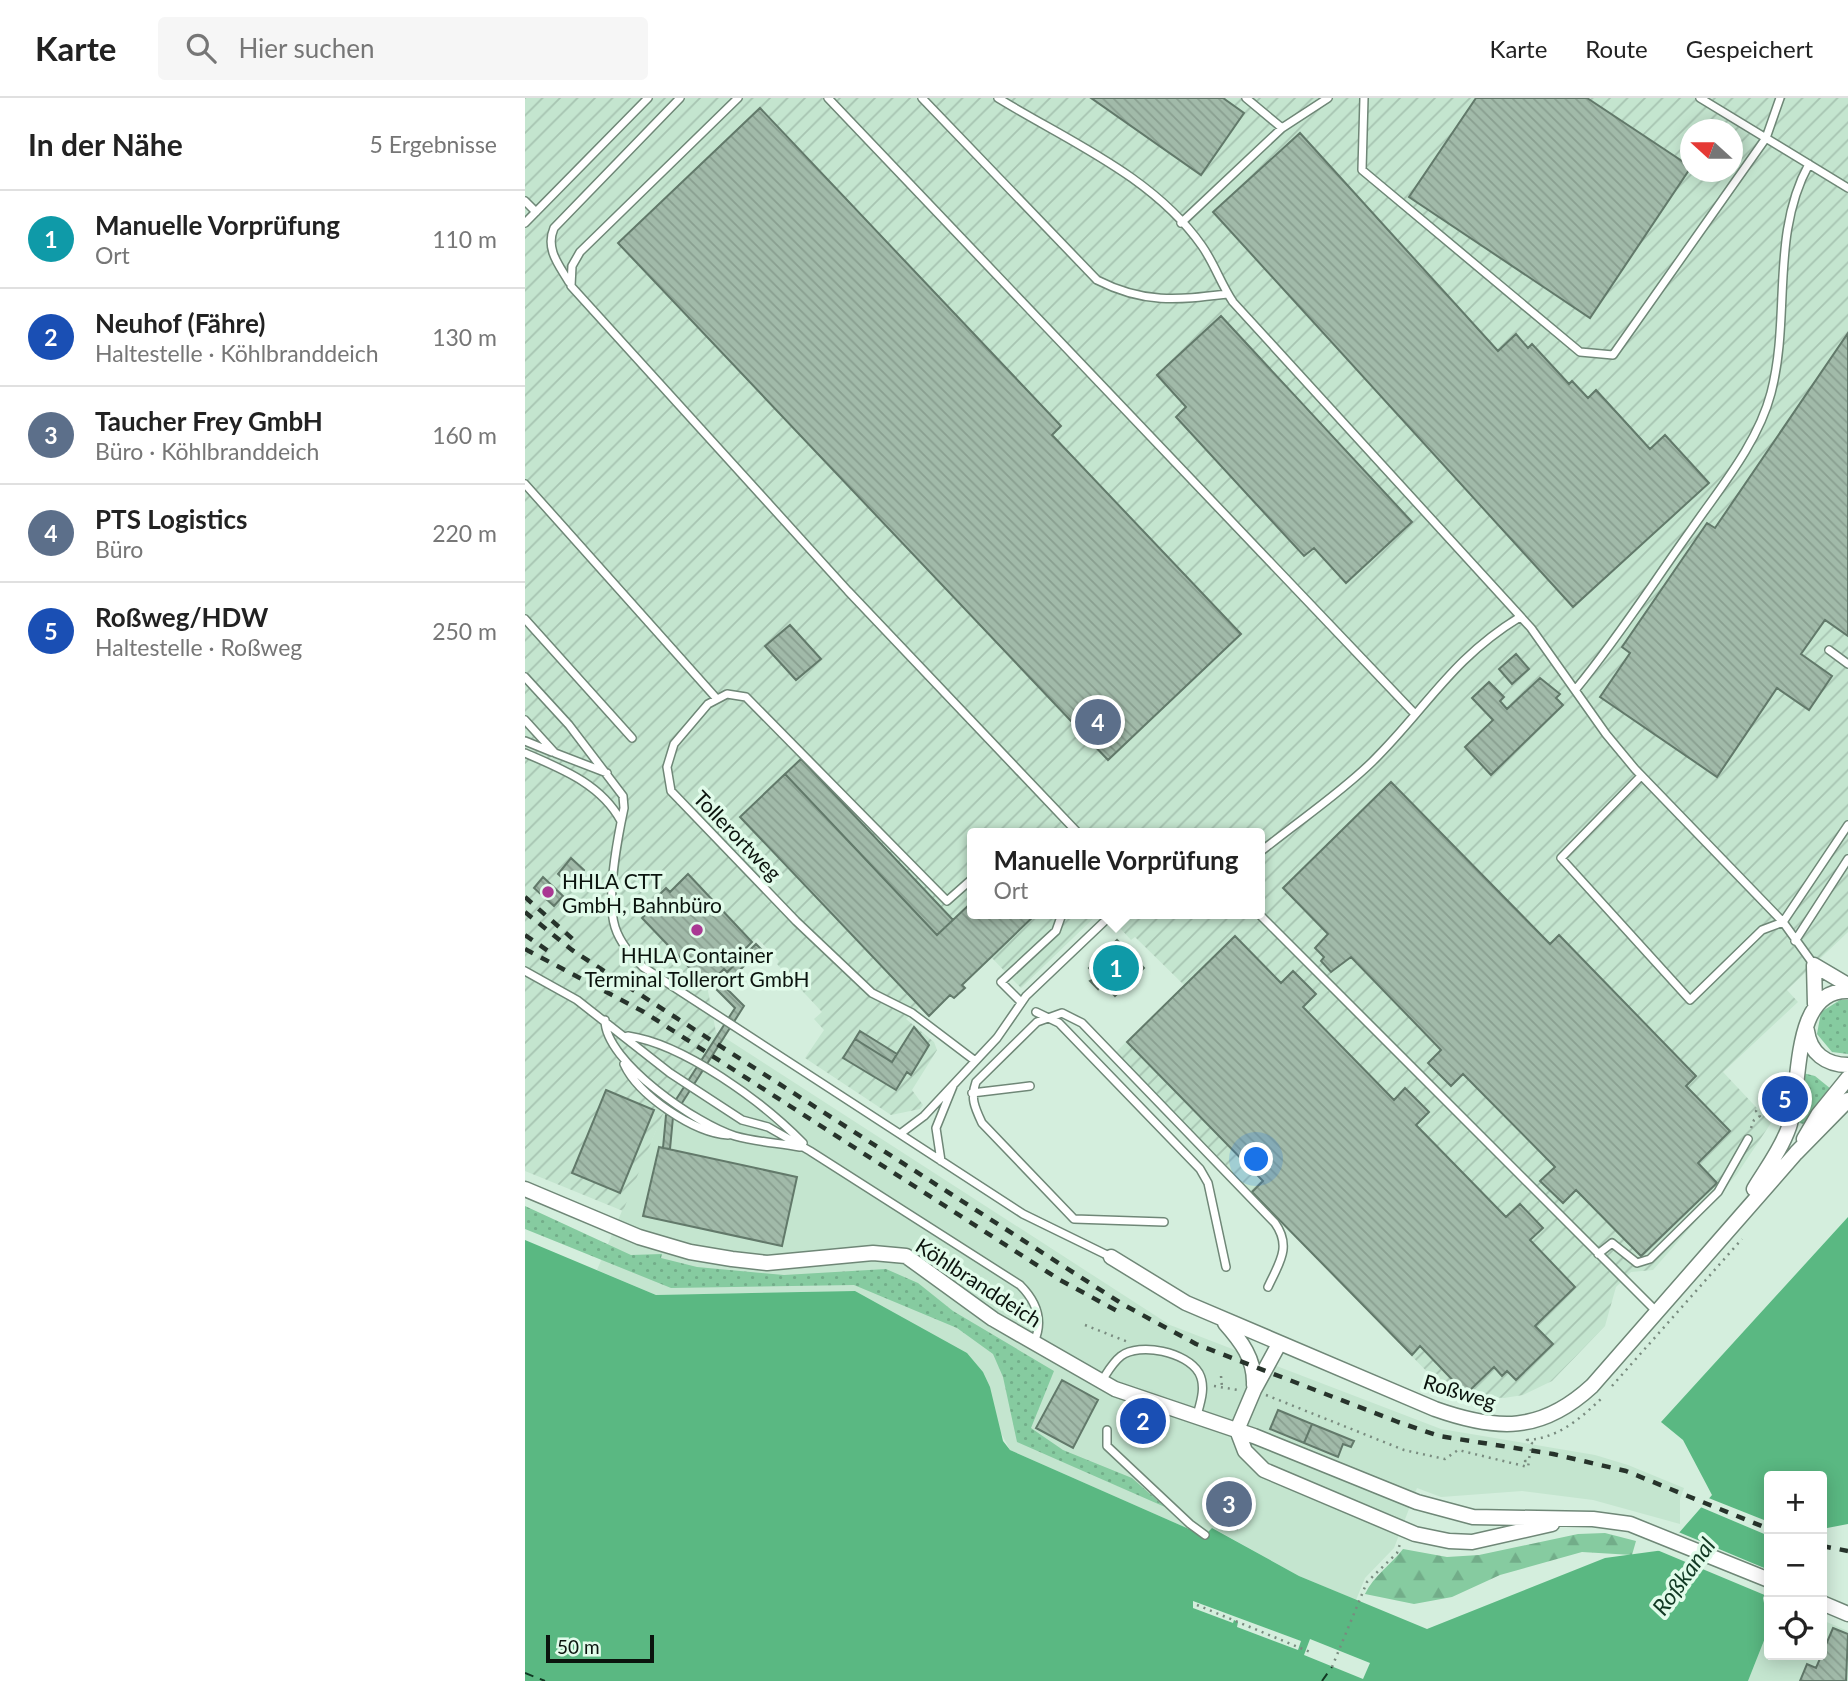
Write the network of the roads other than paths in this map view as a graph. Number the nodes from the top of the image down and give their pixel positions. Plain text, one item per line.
1 (648, 98) edge
2 (680, 98) edge
3 (738, 98) edge
4 (828, 98) edge
5 (922, 98) edge
6 (998, 98) edge
7 (1246, 98) edge
8 (1328, 98) edge
9 (1364, 98) edge
10 (1700, 98) edge
11 (1780, 98) edge
12 (1282, 128) junction
13 (1766, 138) junction
14 (1809, 164) junction
15 (1848, 188) edge
16 (525, 201) edge
17 (536, 212) junction
18 (525, 223) edge
19 (1181, 223) junction
20 (571, 286) junction
21 (1227, 293) junction
22 (525, 484) edge
23 (1520, 617) junction
24 (525, 619) edge
25 (1829, 650) dead end
26 (1848, 664) edge
27 (525, 677) edge
28 (1576, 689) junction
29 (717, 699) junction
30 (1414, 713) junction
31 (525, 720) edge
32 (632, 738) dead end
33 (525, 741) edge
34 (525, 753) edge
35 (555, 753) junction
36 (607, 773) junction
37 (1641, 776) junction
38 (621, 821) junction
39 (1848, 825) edge
40 (1072, 828) edge
41 (1265, 848) edge
42 (1848, 859) edge
43 (967, 883) edge
44 (1060, 919) edge
45 (1107, 919) edge
46 (1264, 919) edge
47 (1783, 922) junction
48 (1795, 941) junction
49 (1814, 965) junction
50 (525, 971) edge
51 (1844, 979) edge
52 (1848, 991) edge
53 (1020, 1001) junction
54 (1815, 1004) junction
55 (1036, 1012) dead end
56 (1048, 1016) junction
57 (605, 1020) junction
58 (1807, 1023) junction
59 (626, 1036) junction
60 (974, 1060) junction
61 (1848, 1065) edge
62 (1848, 1078) edge
63 (954, 1083) junction
64 (1030, 1086) dead end
65 (972, 1093) junction
66 (1848, 1100) edge
67 (899, 1135) junction
68 (1748, 1139) road end
69 (810, 1151) junction
70 (1796, 1153) junction
71 (941, 1161) junction
72 (525, 1189) edge
73 (1164, 1222) dead end
74 (1733, 1223) junction
75 (1598, 1254) junction
76 (1111, 1257) joint
77 (1226, 1267) dead end
78 (1268, 1287) dead end
79 (1658, 1313) junction
80 (1221, 1319) junction
81 (1034, 1342) junction
82 (1279, 1344) junction
83 (1101, 1382) junction
84 (1252, 1392) junction
85 (1197, 1415) junction
86 (1107, 1430) dead end
87 (1237, 1430) junction
88 (1573, 1518) junction
89 (1205, 1535) dead end
90 (1764, 1578) edge
91 (1827, 1605) edge
92 (1848, 1614) edge

1 - 17 lane
2 - 20 lane
3 - 20 lane
4 - 30 lane
5 - 21 lane
6 - 19 lane
7 - 12 lane
8 - 12 lane
9 - 13 lane
10 - 13 lane
11 - 13 lane
12 - 19 lane
13 - 14 lane
14 - 15 lane
14 - 28 lane
16 - 17 lane
17 - 18 lane
19 - 21 lane
20 - 40 lane
21 - 23 lane
22 - 29 lane
23 - 28 lane
23 - 30 lane
24 - 32 lane
25 - 26 lane
27 - 36 lane
28 - 37 lane
29 - 43 lane
29 - 60 lane, Tollerortweg
30 - 41 lane
31 - 35 lane
33 - 35 lane
34 - 38 lane
35 - 36 lane
36 - 38 lane
37 - 47 lane
37 - 47 lane
38 - 67 lane
39 - 47 lane
42 - 48 lane
44 - 53 lane
45 - 53 lane
46 - 75 lane
47 - 48 lane
48 - 49 lane
49 - 51 street
49 - 54 street, Roßweg
50 - 57 lane
52 - 54 street
53 - 60 lane
54 - 58 street, Roßweg
55 - 56 lane
56 - 65 lane
56 - 77 lane
56 - 78 lane
57 - 59 lane
57 - 69 lane
58 - 61 street
58 - 74 street, Roßweg
59 - 69 lane
59 - 69 lane
60 - 63 lane
62 - 70 street, Roßweg
63 - 67 lane
63 - 71 lane
64 - 65 lane
65 - 73 lane
66 - 70 street, Roßweg
67 - 71 lane
68 - 75 lane
69 - 81 lane
70 - 74 street, Roßweg
71 - 76 lane
72 - 81 street, Köhlbranddeich
74 - 79 street, Roßweg
75 - 79 lane
76 - 80 street, Roßweg
79 - 82 street, Roßweg
80 - 82 street, Roßweg
80 - 84 street
81 - 83 street, Köhlbranddeich
82 - 84 street
83 - 85 street, Köhlbranddeich
83 - 85 lane
84 - 87 street
85 - 87 street, Köhlbranddeich
86 - 89 lane
87 - 88 street, Köhlbranddeich
87 - 88 street, Köhlbranddeich
88 - 90 street, Köhlbranddeich
91 - 92 street

